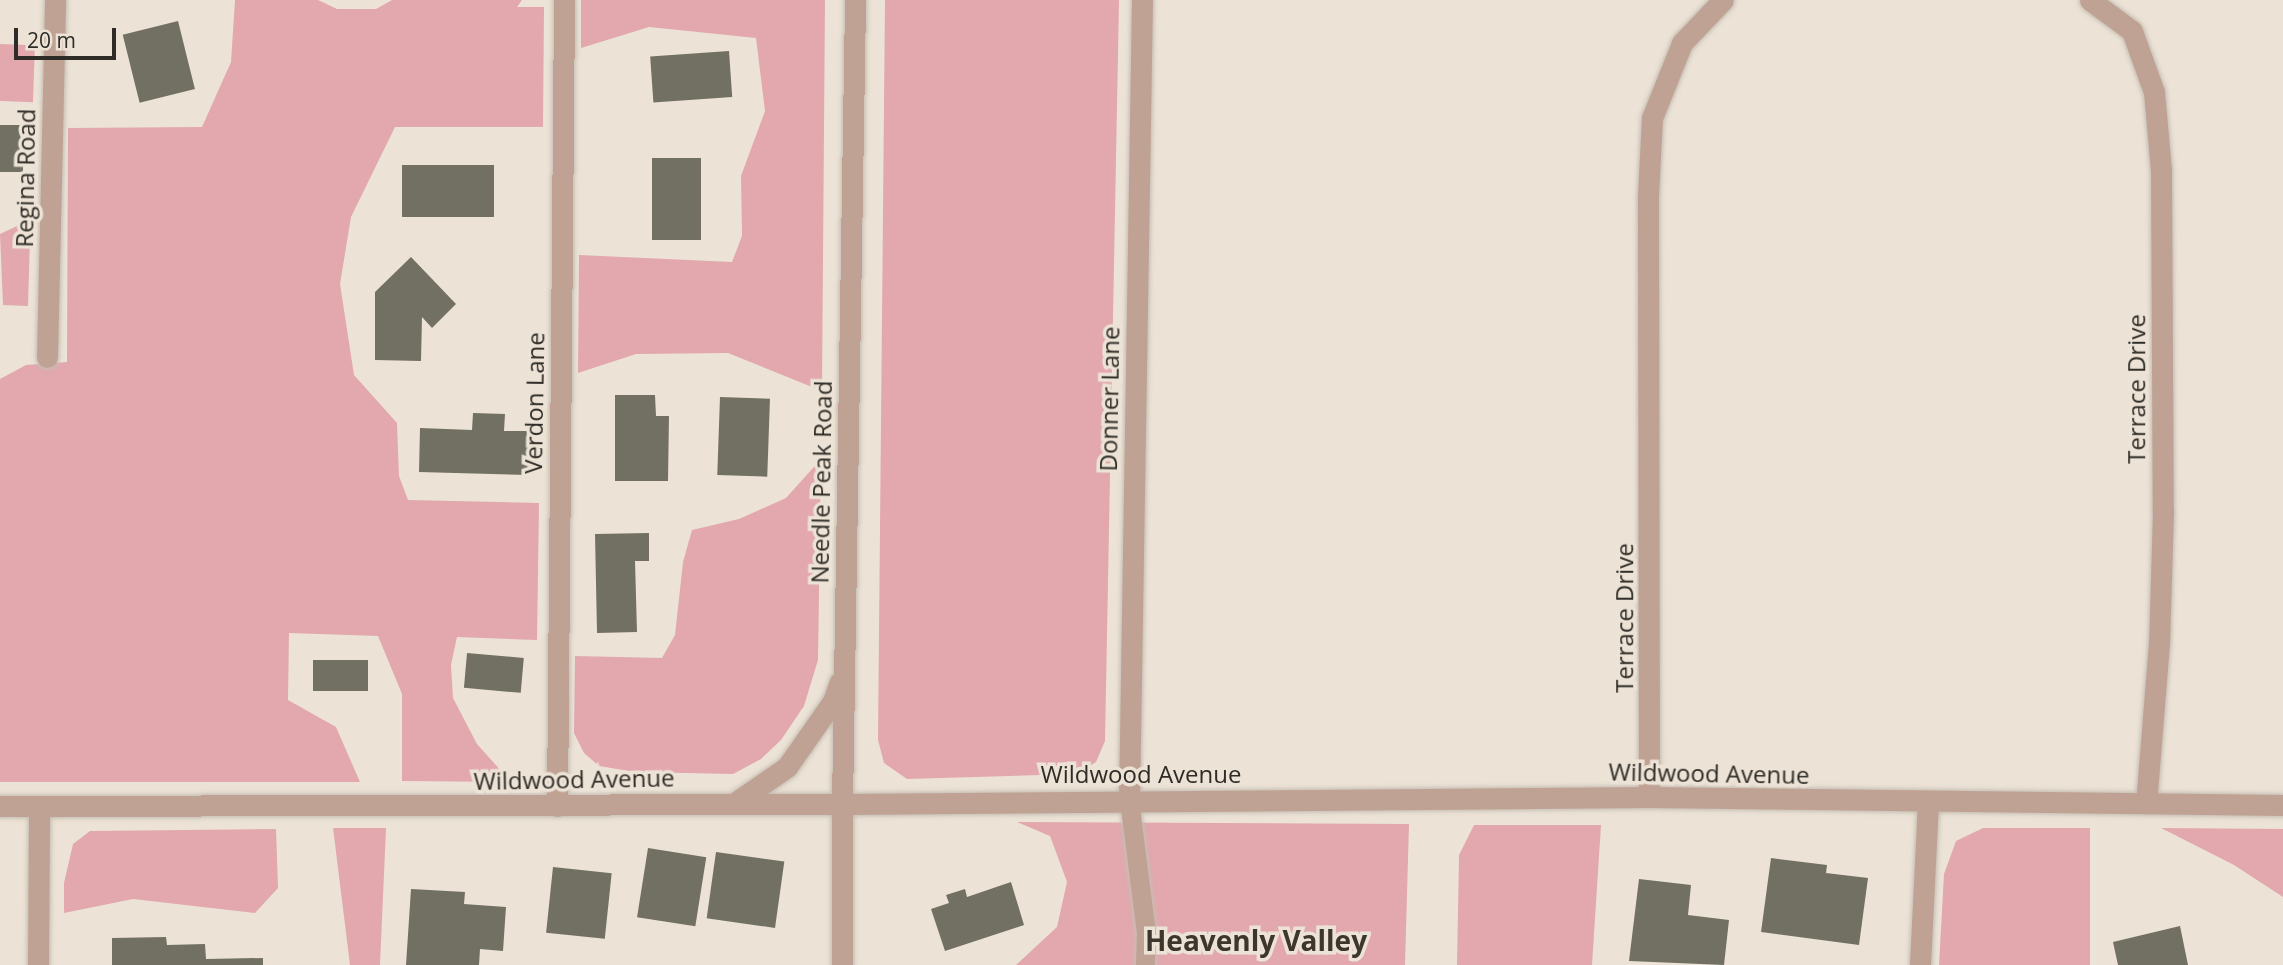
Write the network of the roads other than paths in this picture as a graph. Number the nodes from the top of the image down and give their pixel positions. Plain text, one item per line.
1 (55, 0) edge
2 (564, 0) edge
3 (855, 0) edge
4 (1142, 0) edge
5 (1723, 0) edge
6 (2090, 0) edge
7 (47, 356) dead end
8 (844, 670) junction
9 (1649, 797) junction
10 (1129, 800) junction
11 (734, 803) junction
12 (1928, 803) junction
13 (2146, 803) junction
14 (842, 804) junction
15 (0, 806) edge
16 (39, 806) junction
17 (557, 806) junction
18 (2283, 806) edge
19 (38, 965) edge
20 (842, 965) edge
21 (1145, 965) edge
22 (1920, 965) edge

1 - 7 street, Regina Road
2 - 17 street, Verdon Lane
3 - 8 street, Needle Peak Road
4 - 10 street, Donner Lane
5 - 9 street, Terrace Drive
6 - 13 street, Terrace Drive
8 - 11 street
8 - 14 street, Needle Peak Road
9 - 10 street, Wildwood Avenue
9 - 12 street, Wildwood Avenue
10 - 14 street, Wildwood Avenue
10 - 21 lane
11 - 14 street, Wildwood Avenue
11 - 17 street, Wildwood Avenue
12 - 13 street, Wildwood Avenue
12 - 22 street
13 - 18 street, Wildwood Avenue
14 - 20 street, Needle Peak Road
15 - 16 street, Wildwood Avenue
16 - 17 street, Wildwood Avenue
16 - 19 street

